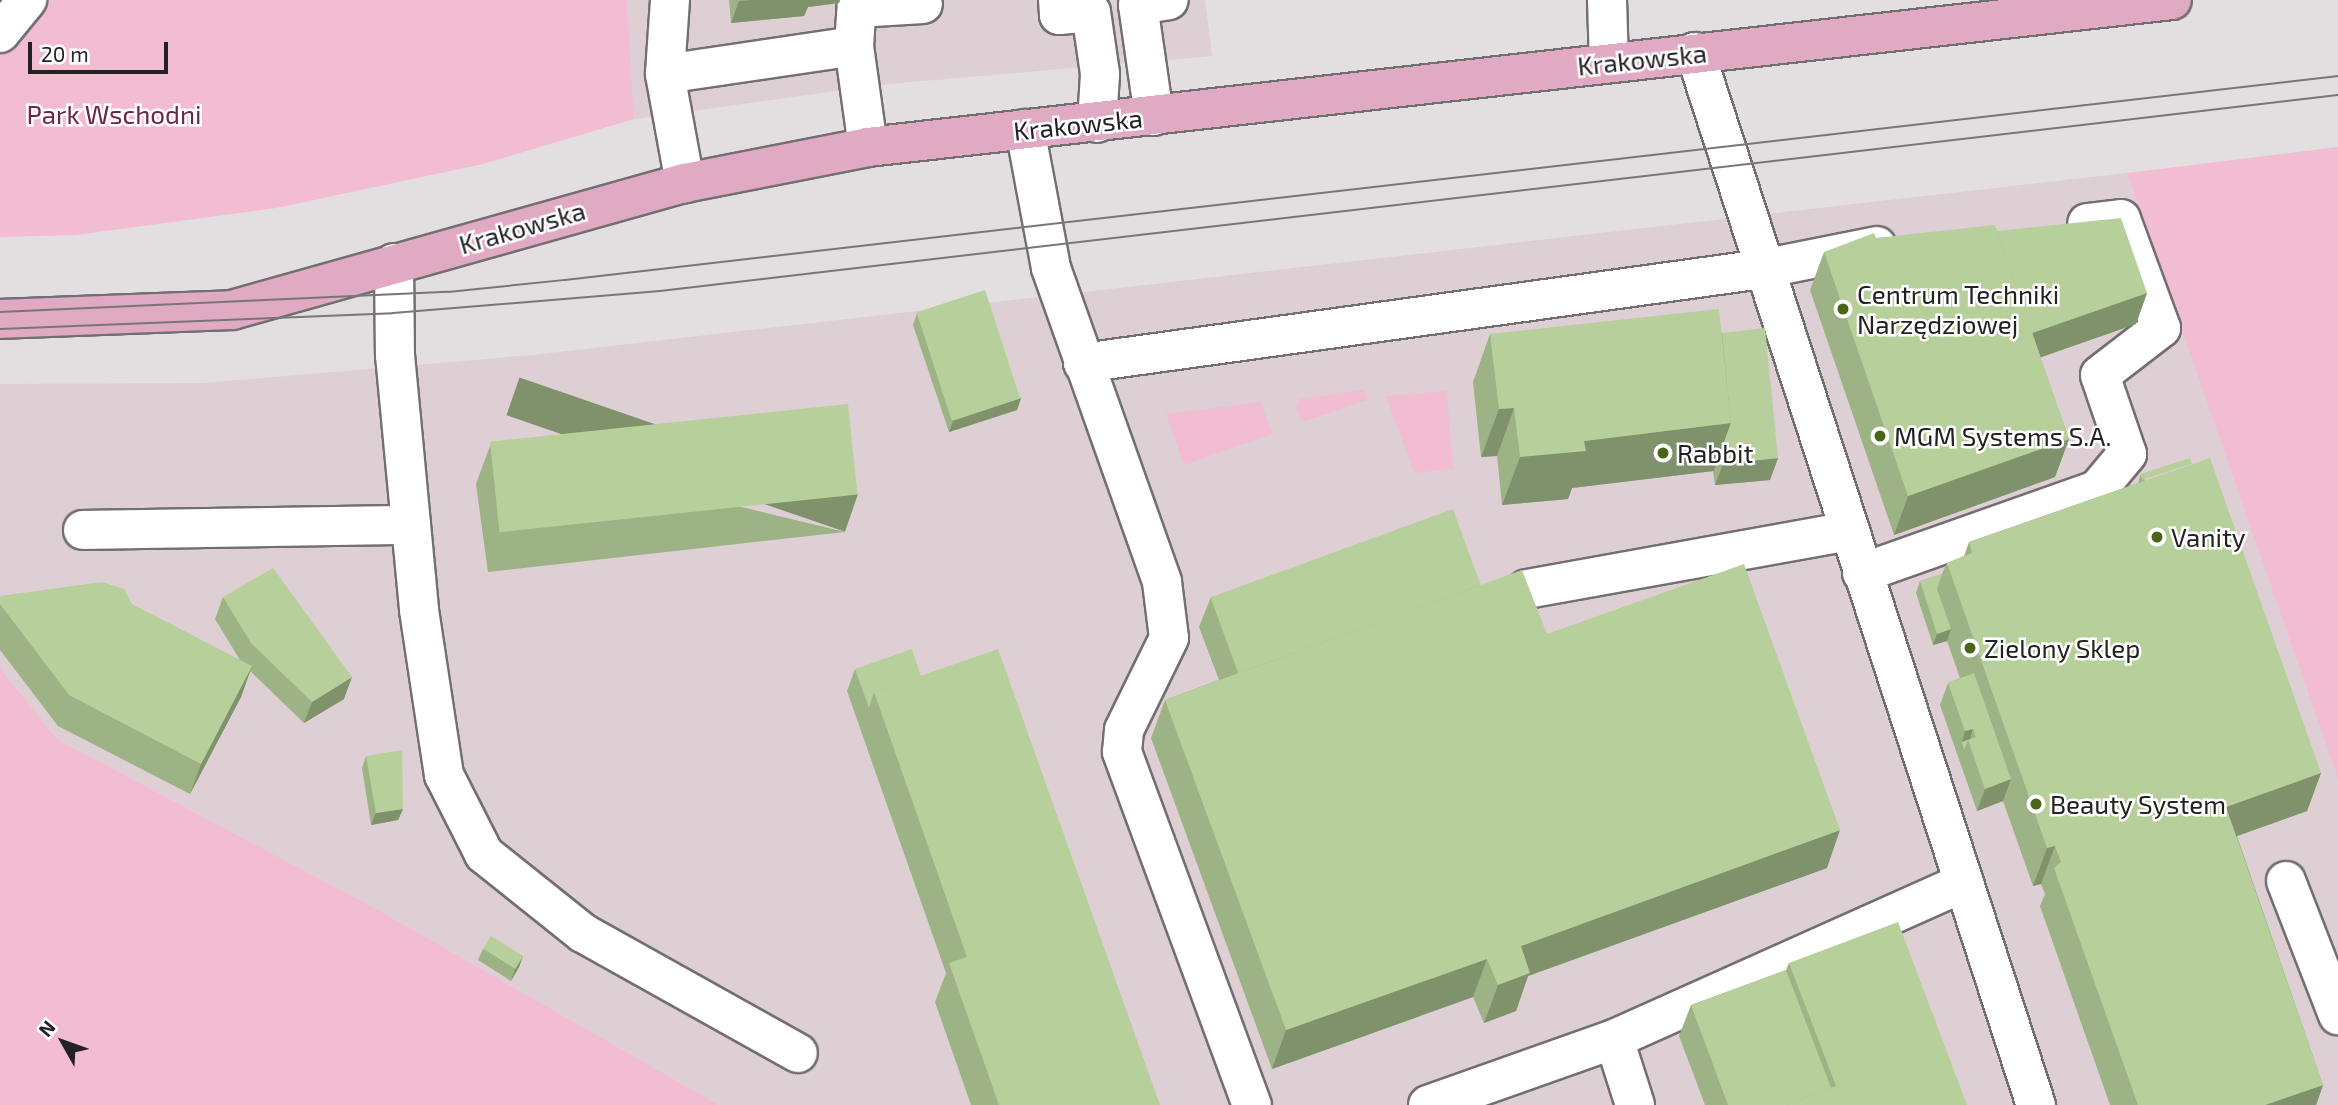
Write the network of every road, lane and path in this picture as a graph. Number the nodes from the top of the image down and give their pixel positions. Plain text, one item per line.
1 (27, 0) edge
2 (670, 0) edge
3 (1607, 0) edge
4 (2172, 0) edge
5 (1154, 3) edge
6 (857, 4) edge
7 (923, 4) dead end
8 (1074, 6) edge
9 (0, 33) edge
10 (854, 47) junction
11 (1695, 52) junction
12 (1609, 62) junction
13 (665, 74) junction
14 (1154, 116) junction
15 (1097, 123) junction
16 (1025, 129) junction
17 (868, 147) junction
18 (685, 183) junction
19 (2054, 227) edge
20 (1920, 242) edge
21 (394, 263) junction
22 (1762, 269) junction
23 (0, 319) edge
24 (1083, 363) junction
25 (411, 526) junction
26 (83, 530) dead end
27 (1849, 531) junction
28 (1862, 573) junction
29 (1527, 589) edge
30 (2287, 881) dead end
31 (1963, 883) junction
32 (2338, 1016) edge
33 (1614, 1039) junction
34 (797, 1053) dead end
35 (1252, 1105) edge
36 (1428, 1105) edge
37 (1635, 1105) edge
38 (2036, 1105) edge

1 - 9 lane
2 - 13 lane
3 - 12 lane
4 - 11 main road, Krakowska
5 - 8 lane
5 - 14 lane
6 - 7 lane
6 - 10 lane
8 - 15 lane
10 - 13 lane
10 - 17 lane
11 - 12 main road, Krakowska
11 - 22 lane
12 - 14 main road, Krakowska
13 - 18 lane
14 - 15 main road, Krakowska
15 - 16 main road, Krakowska
16 - 17 main road, Krakowska
16 - 24 lane
17 - 18 main road, Krakowska
18 - 21 main road, Krakowska
19 - 28 lane
20 - 22 lane
21 - 23 main road, Krakowska
21 - 25 lane
22 - 24 lane
22 - 27 lane
24 - 35 lane
25 - 26 lane
25 - 34 lane
27 - 28 lane
27 - 29 lane
28 - 31 lane
30 - 32 lane
31 - 33 lane
31 - 38 lane
33 - 36 lane
33 - 37 lane

